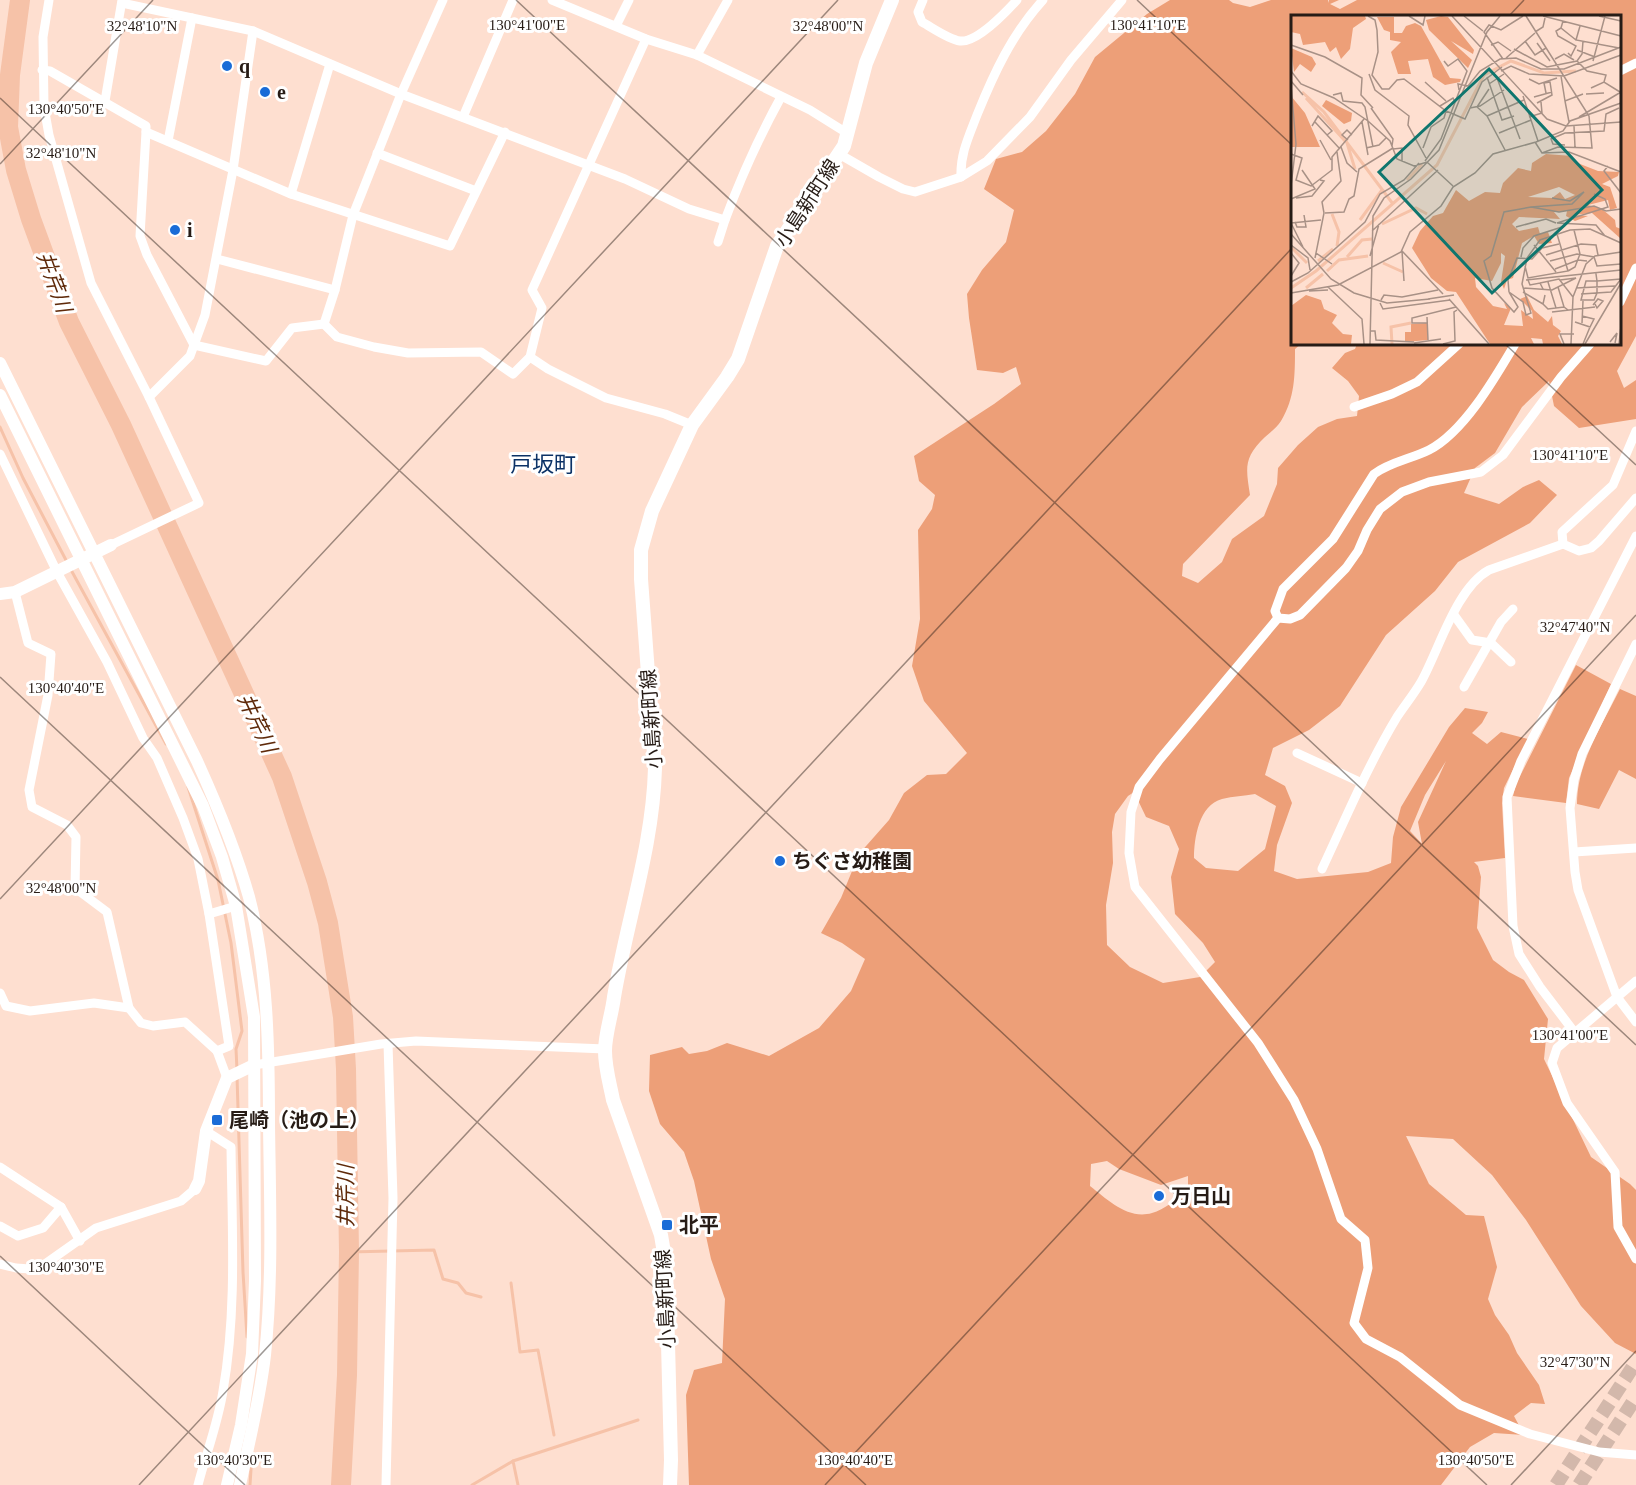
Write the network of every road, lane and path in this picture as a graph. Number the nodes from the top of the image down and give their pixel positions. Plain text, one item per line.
1 (49, 0) edge
2 (443, 0) edge
3 (513, 0) edge
4 (552, 0) edge
5 (629, 0) edge
6 (728, 0) edge
7 (892, 0) edge
8 (923, 0) edge
9 (1017, 0) edge
10 (1043, 0) edge
11 (1122, 0) edge
12 (122, 2) edge
13 (192, 18) junction
14 (616, 26) junction
15 (253, 32) junction
16 (645, 39) junction
17 (697, 55) junction
18 (1636, 63) edge
19 (330, 64) junction
20 (42, 70) junction
21 (1621, 70) edge
22 (400, 94) junction
23 (781, 97) junction
24 (105, 101) junction
25 (463, 117) junction
26 (847, 131) junction
27 (146, 132) junction
28 (505, 132) junction
29 (168, 141) junction
30 (377, 153) junction
31 (839, 154) junction
32 (588, 164) junction
33 (233, 170) junction
34 (961, 177) junction
35 (476, 191) junction
36 (291, 194) junction
37 (353, 215) junction
38 (725, 220) junction
39 (718, 242) dead end
40 (217, 259) junction
41 (1636, 268) edge
42 (335, 290) junction
43 (1621, 300) edge
44 (324, 324) junction
45 (194, 345) junction
46 (1458, 345) edge
47 (1514, 345) edge
48 (1589, 345) edge
49 (530, 357) junction
50 (0, 363) edge
51 (0, 395) edge
52 (149, 397) junction
53 (1354, 407) dead end
54 (692, 425) junction
55 (1636, 431) edge
56 (0, 454) edge
57 (3, 466) edge
58 (1636, 498) edge
59 (1636, 536) edge
60 (1563, 544) junction
61 (111, 545) joint
62 (83, 559) junction
63 (57, 572) junction
64 (15, 592) junction
65 (0, 594) edge
66 (1513, 609) dead end
67 (1454, 615) junction
68 (1278, 618) junction
69 (1491, 643) junction
70 (1636, 644) edge
71 (1511, 662) dead end
72 (1464, 687) dead end
73 (174, 746) junction
74 (1297, 753) dead end
75 (157, 758) junction
76 (1362, 783) junction
77 (1636, 848) edge
78 (1574, 852) junction
79 (1322, 869) dead end
80 (236, 906) junction
81 (209, 914) junction
82 (1636, 981) edge
83 (0, 993) edge
84 (1617, 997) junction
85 (129, 1008) junction
86 (1636, 1022) edge
87 (1575, 1033) junction
88 (384, 1044) junction
89 (605, 1049) junction
90 (217, 1051) junction
91 (269, 1063) junction
92 (254, 1065) junction
93 (227, 1078) junction
94 (206, 1131) junction
95 (0, 1167) edge
96 (195, 1189) joint
97 (61, 1207) junction
98 (0, 1226) edge
99 (80, 1240) junction
100 (1636, 1259) edge
101 (0, 1264) edge
102 (1636, 1455) edge
103 (198, 1485) edge
104 (226, 1485) edge
105 (240, 1485) edge
106 (386, 1485) edge
107 (670, 1485) edge

1 - 20 street
2 - 22 street
3 - 25 street
4 - 14 street
5 - 14 street
6 - 17 street
7 - 26 main road, 小島新町線
8 - 9 street
10 - 34 street
11 - 34 street
12 - 13 street
12 - 24 street
13 - 15 street
13 - 29 street
14 - 16 street
15 - 19 street
15 - 33 street
16 - 17 street
16 - 32 street
17 - 23 street
18 - 21 street
19 - 22 street
19 - 36 street
20 - 24 street
20 - 52 street
22 - 25 street
22 - 30 street
23 - 26 street
23 - 38 street
24 - 27 street
25 - 28 street
26 - 31 main road, 小島新町線
27 - 29 street
27 - 45 street
28 - 32 street
28 - 35 street
29 - 33 street
30 - 35 street
30 - 37 street
31 - 34 street
31 - 54 main road, 小島新町線
32 - 38 street
32 - 49 street
33 - 36 street
33 - 40 street
35 - 37 street
36 - 37 street
37 - 42 street
38 - 39 street
40 - 42 street
40 - 45 street
41 - 43 street
42 - 44 street
44 - 45 street
44 - 49 street
45 - 52 street
46 - 53 street
47 - 68 street
48 - 68 street
49 - 54 street
50 - 62 street
51 - 62 street
52 - 61 street
54 - 89 main road, 小島新町線
55 - 60 street
56 - 57 street
57 - 63 street
58 - 60 street
59 - 87 street
60 - 67 street
61 - 62 street
62 - 63 street
62 - 73 street
62 - 91 street
63 - 64 street
63 - 75 street
64 - 65 street
64 - 85 street
66 - 69 street
67 - 69 street
67 - 76 street
68 - 102 street
69 - 71 street
69 - 72 street
70 - 78 street
73 - 75 street
73 - 80 street
74 - 76 street
75 - 81 street
76 - 79 street
77 - 78 street
78 - 84 street
80 - 81 street
80 - 92 street
81 - 90 street
82 - 84 street
83 - 85 street
84 - 86 street
84 - 87 street
85 - 90 street
87 - 100 street
88 - 89 street
88 - 91 street
88 - 106 street
89 - 107 main road, 小島新町線
90 - 93 street
91 - 92 street
91 - 105 street
92 - 93 street
92 - 104 street
93 - 94 street
94 - 96 street
94 - 103 street
95 - 97 street
96 - 99 street
97 - 98 street
97 - 99 street
99 - 101 street

